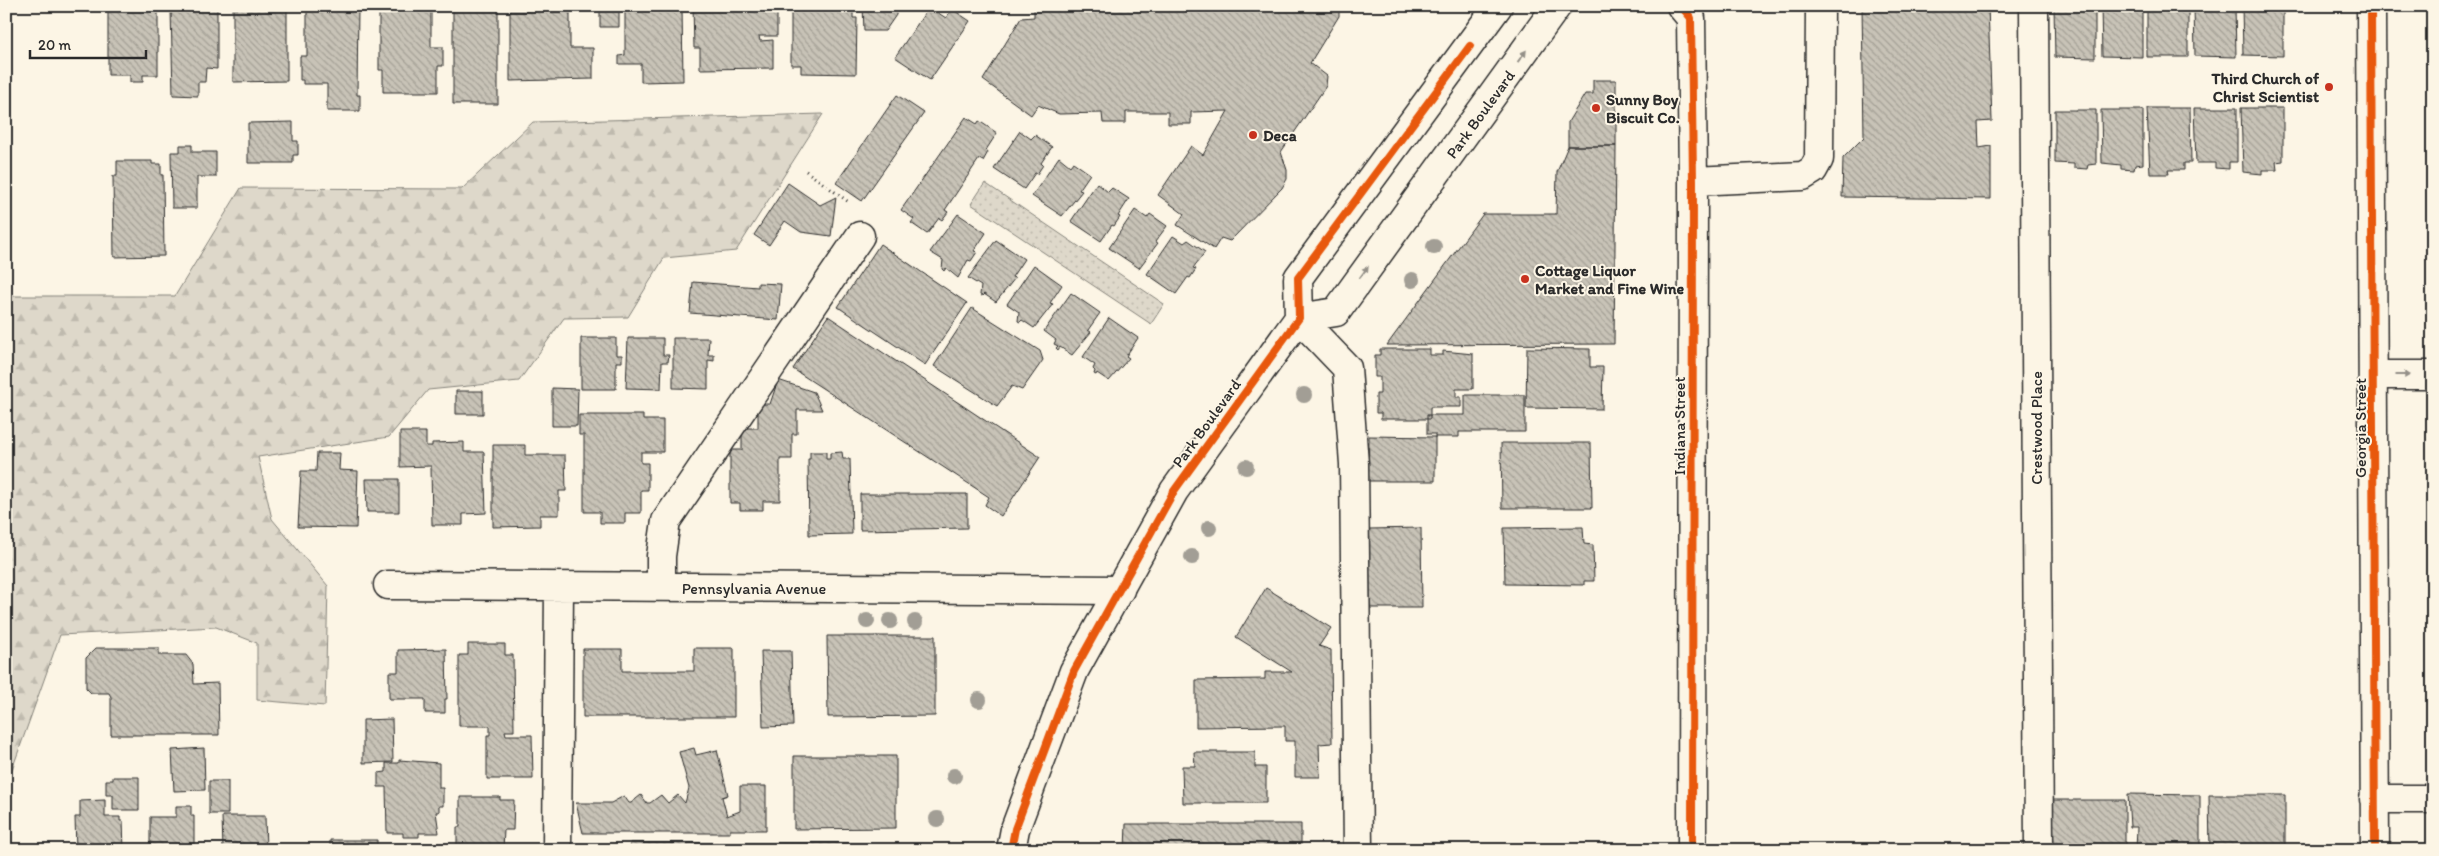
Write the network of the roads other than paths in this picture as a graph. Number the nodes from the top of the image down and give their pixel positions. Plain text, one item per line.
1 (1498, 6) edge
2 (1557, 6) edge
3 (1681, 6) edge
4 (1820, 6) edge
5 (2034, 6) edge
6 (2371, 6) edge
7 (1694, 181) junction
8 (860, 236) dead end
9 (1299, 318) junction
10 (2374, 375) junction
11 (2433, 375) edge
12 (388, 585) dead end
13 (559, 587) junction
14 (661, 587) junction
15 (1120, 590) junction
16 (2374, 799) junction
17 (2433, 799) edge
18 (557, 850) edge
19 (1011, 850) edge
20 (1358, 850) edge
21 (1692, 850) edge
22 (2038, 850) edge
23 (2375, 850) edge

1 - 9 street
9 -> 2 street, Park Boulevard
3 - 7 street, Indiana Street
4 - 7 street
5 - 22 street, Crestwood Place
6 - 10 street, Georgia Street
7 - 21 street, Indiana Street
8 - 14 street
9 - 15 street, Park Boulevard
9 - 20 street
10 -> 11 street
10 - 16 street, Georgia Street
12 - 13 street, Pennsylvania Avenue
13 - 14 street, Pennsylvania Avenue
13 - 18 street
14 - 15 street, Pennsylvania Avenue
15 - 19 street, Park Boulevard
16 - 17 street
16 - 23 street, Georgia Street

